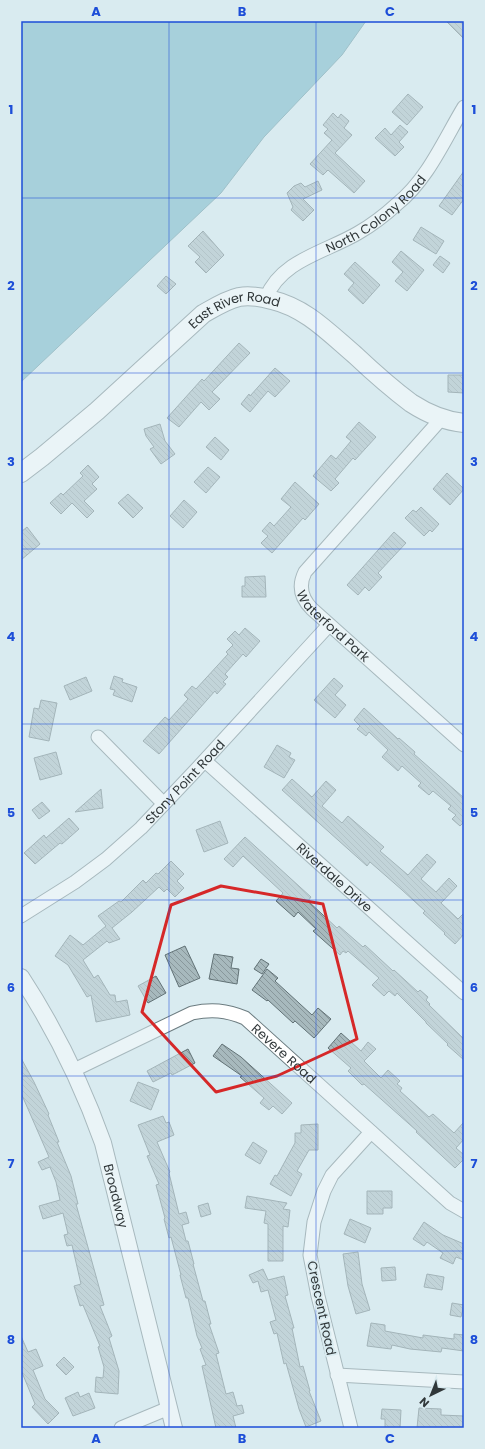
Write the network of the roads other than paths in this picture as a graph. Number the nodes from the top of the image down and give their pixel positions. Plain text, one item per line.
1 (464, 106) edge
2 (266, 298) junction
3 (441, 419) junction
4 (464, 423) edge
5 (21, 473) edge
6 (329, 625) junction
7 (98, 737) dead end
8 (464, 745) edge
9 (205, 761) junction
10 (164, 804) junction
11 (21, 916) edge
12 (21, 977) edge
13 (464, 993) edge
14 (74, 1070) junction
15 (371, 1132) junction
16 (464, 1211) edge
17 (337, 1375) junction
18 (464, 1382) edge
19 (169, 1408) junction
20 (121, 1428) edge
21 (174, 1428) edge
22 (351, 1428) edge

1 - 2 street, North Colony Road
2 - 3 main road, East River Road
2 - 5 main road, East River Road
3 - 4 main road, East River Road
3 - 6 street, Waterford Park
6 - 8 street, Waterford Park
6 - 9 street, Stony Point Road
7 - 10 street
9 - 10 street, Stony Point Road
9 - 13 street, Riverdale Drive
10 - 11 street, Stony Point Road
12 - 14 street, Broadway
14 - 15 street, Revere Road
14 - 19 street, Broadway
15 - 16 street, Revere Road
15 - 17 street, Crescent Road
17 - 18 street
17 - 22 street, Crescent Road
19 - 20 street
19 - 21 street, Broadway

